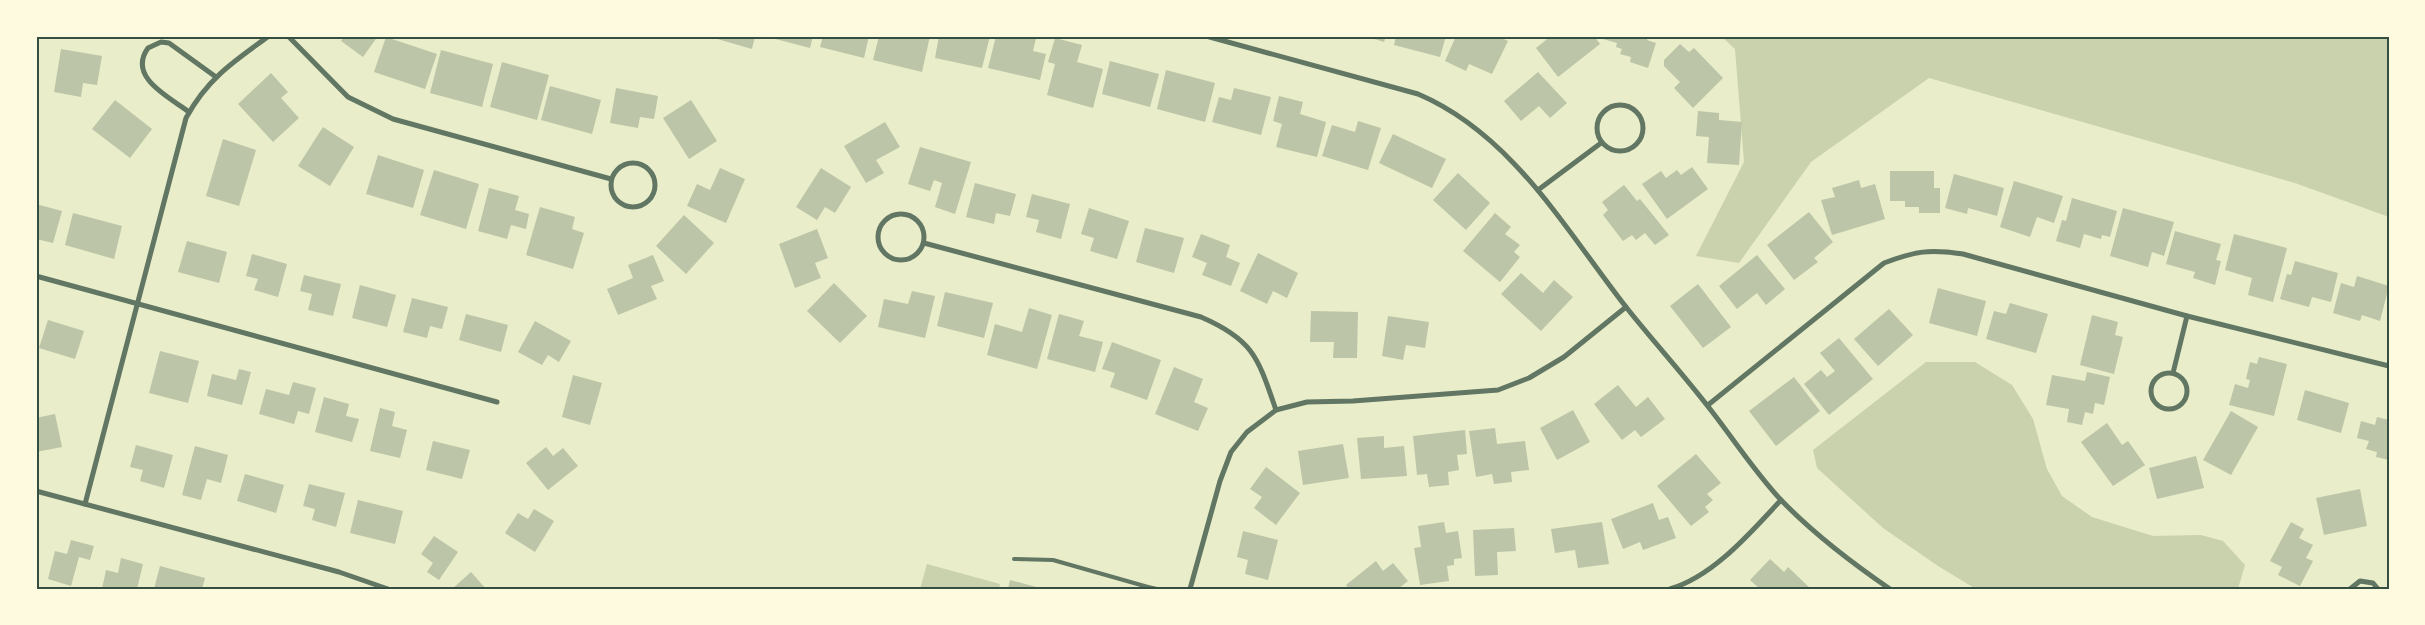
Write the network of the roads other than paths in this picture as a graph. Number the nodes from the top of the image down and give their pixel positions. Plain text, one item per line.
1 (269, 36) edge
2 (288, 36) edge
3 (1206, 36) edge
4 (216, 76) junction
5 (189, 112) junction
6 (1601, 143) junction
7 (612, 179) junction
8 (1538, 190) junction
9 (924, 243) junction
10 (36, 276) edge
11 (137, 302) junction
12 (1626, 307) junction
13 (2187, 316) junction
14 (2389, 366) edge
15 (2173, 373) junction
16 (497, 402) dead end
17 (1708, 405) junction
18 (1276, 410) junction
19 (36, 491) edge
20 (1781, 500) junction
21 (85, 504) junction
22 (1014, 560) dead end
23 (1148, 587) junction
24 (388, 589) edge
25 (1139, 589) edge
26 (1157, 589) edge
27 (1190, 589) edge
28 (1670, 589) edge
29 (1890, 589) edge
30 (2350, 589) edge
31 (2378, 589) edge

1 - 4 street
2 - 7 street
3 - 8 street
4 - 5 street
4 - 5 street
5 - 11 street
6 - 6 street
6 - 8 street
7 - 7 street
8 - 12 street
9 - 9 street
9 - 18 street
10 - 11 street
11 - 16 street
11 - 21 street
12 - 17 street
12 - 18 street
13 - 14 street
13 - 15 street
13 - 17 street
15 - 15 street
17 - 20 street
18 - 27 street
19 - 21 street
20 - 28 street
20 - 29 street
21 - 24 street
22 - 23 lane
23 - 25 lane
23 - 26 lane
30 - 31 street

